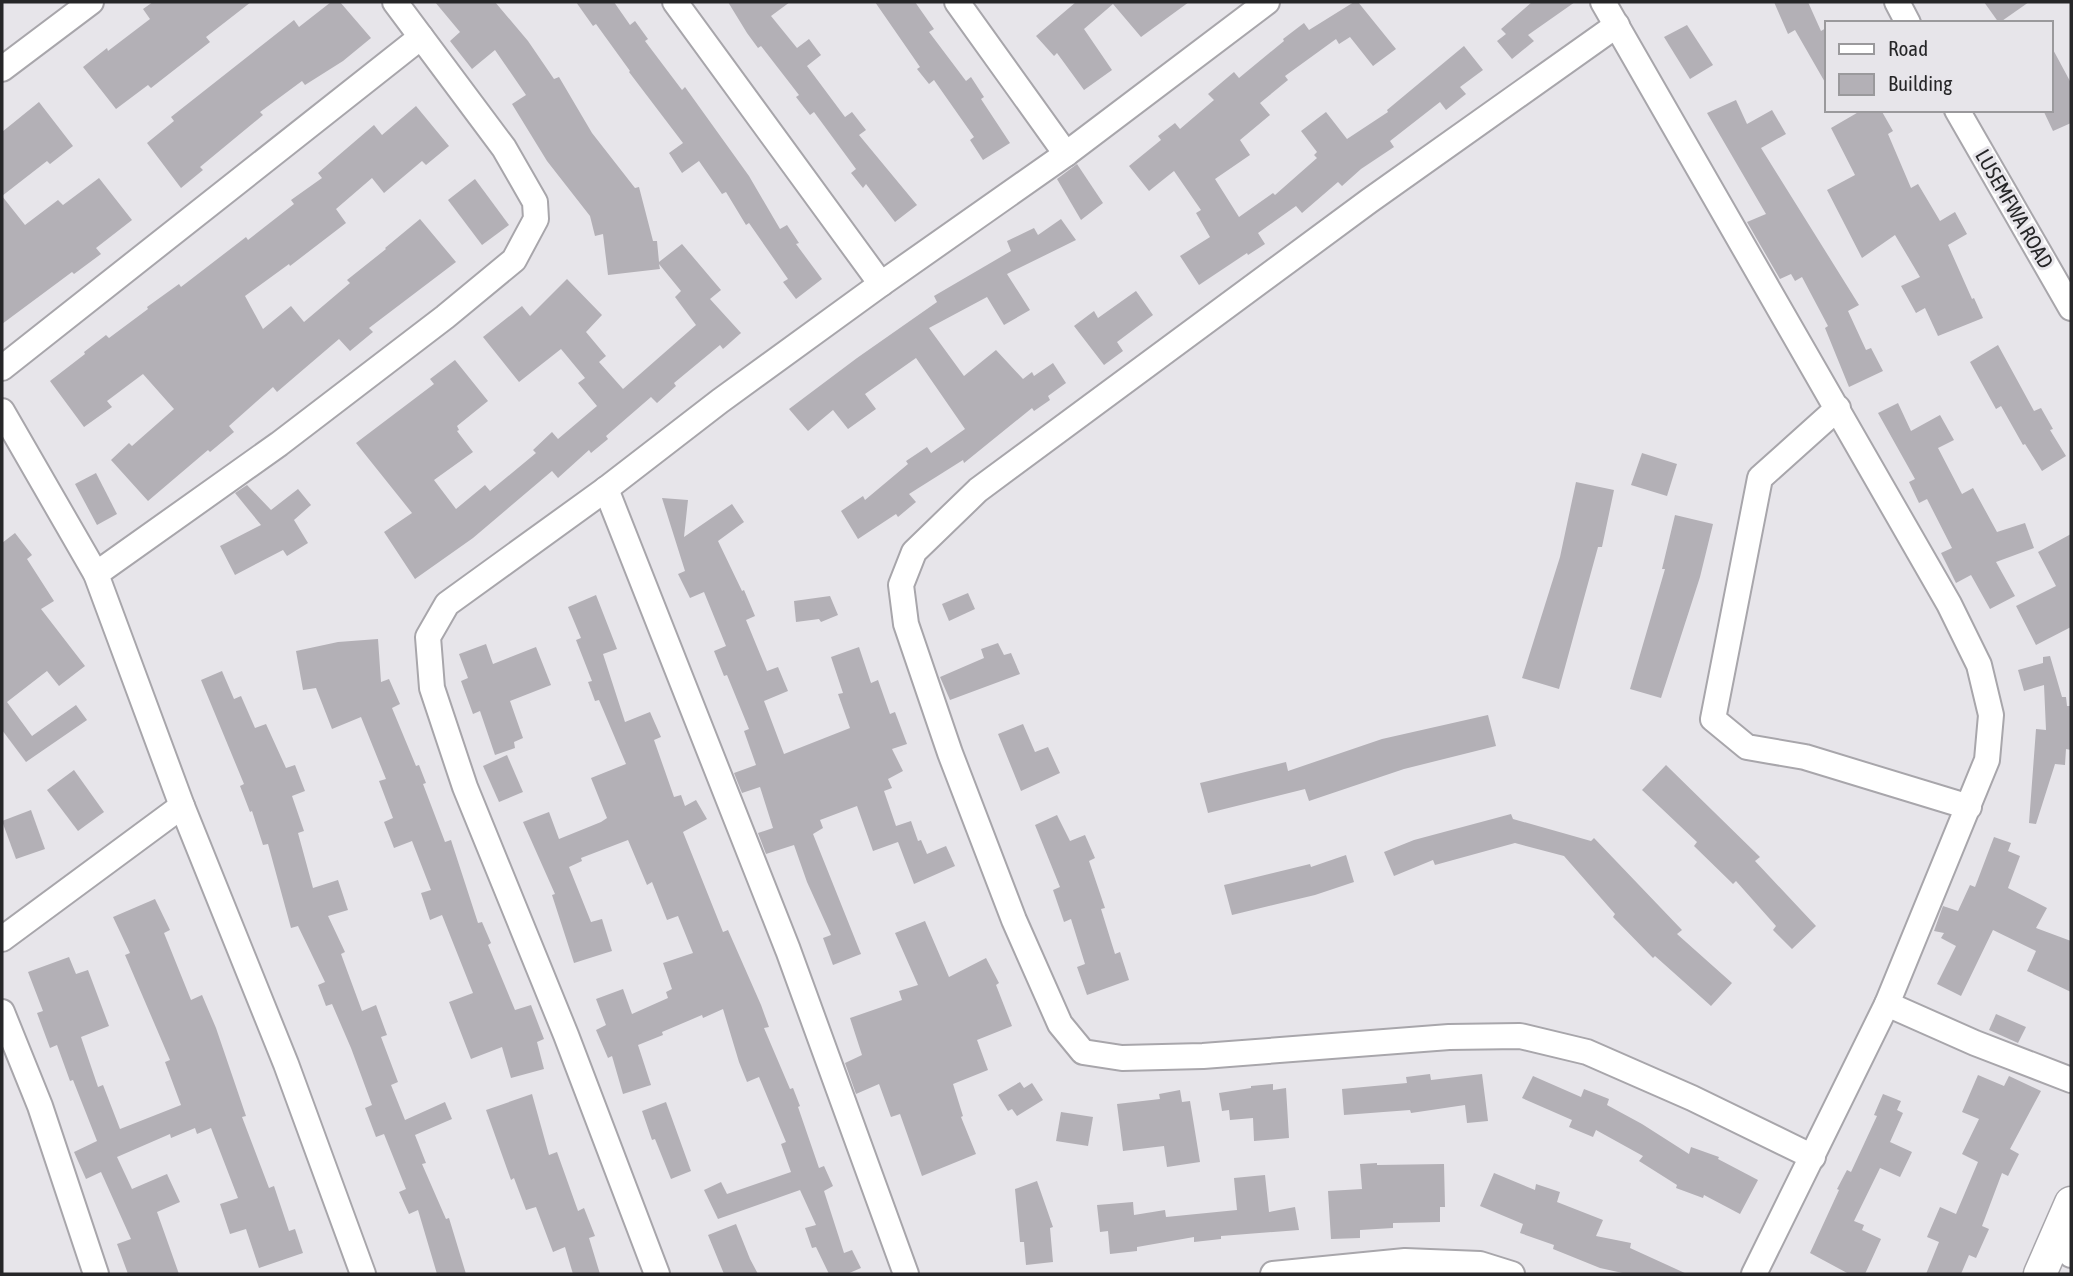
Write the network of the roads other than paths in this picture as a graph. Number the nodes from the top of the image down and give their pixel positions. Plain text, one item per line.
1 (92, 2) edge
2 (395, 2) edge
3 (675, 2) edge
4 (957, 2) edge
5 (1267, 2) edge
6 (1603, 2) edge
7 (1897, 2) edge
8 (1907, 21) edge
9 (1618, 25) junction
10 (421, 37) junction
11 (2, 69) edge
12 (1958, 112) edge
13 (1066, 155) junction
14 (881, 284) junction
15 (2071, 308) edge
16 (2, 368) edge
17 (1838, 408) junction
18 (2, 411) edge
19 (606, 489) junction
20 (96, 574) junction
21 (182, 806) junction
22 (1969, 807) junction
23 (2, 939) edge
24 (1887, 1004) junction
25 (2, 1012) edge
26 (2071, 1080) edge
27 (1813, 1157) junction
28 (2067, 1212) edge
29 (2071, 1255) edge
30 (96, 1274) edge
31 (363, 1274) edge
32 (657, 1274) edge
33 (906, 1274) edge
34 (1273, 1274) edge
35 (1513, 1274) edge
36 (1754, 1274) edge
37 (2040, 1274) edge

1 - 11 street
2 - 10 street
3 - 14 street
4 - 13 street
5 - 13 street
6 - 9 street
7 - 8 street
9 - 17 street
9 - 27 street
10 - 16 street
10 - 20 street
12 - 15 street, LUSEMFWA ROAD
13 - 14 street
14 - 19 street
17 - 22 street
17 - 22 street
18 - 20 street
19 - 32 street
19 - 33 street
20 - 21 street
21 - 23 street
21 - 31 street
22 - 24 street
24 - 26 street
24 - 27 street
25 - 30 street
27 - 36 street
28 - 29 street
28 - 37 main road
34 - 35 street

